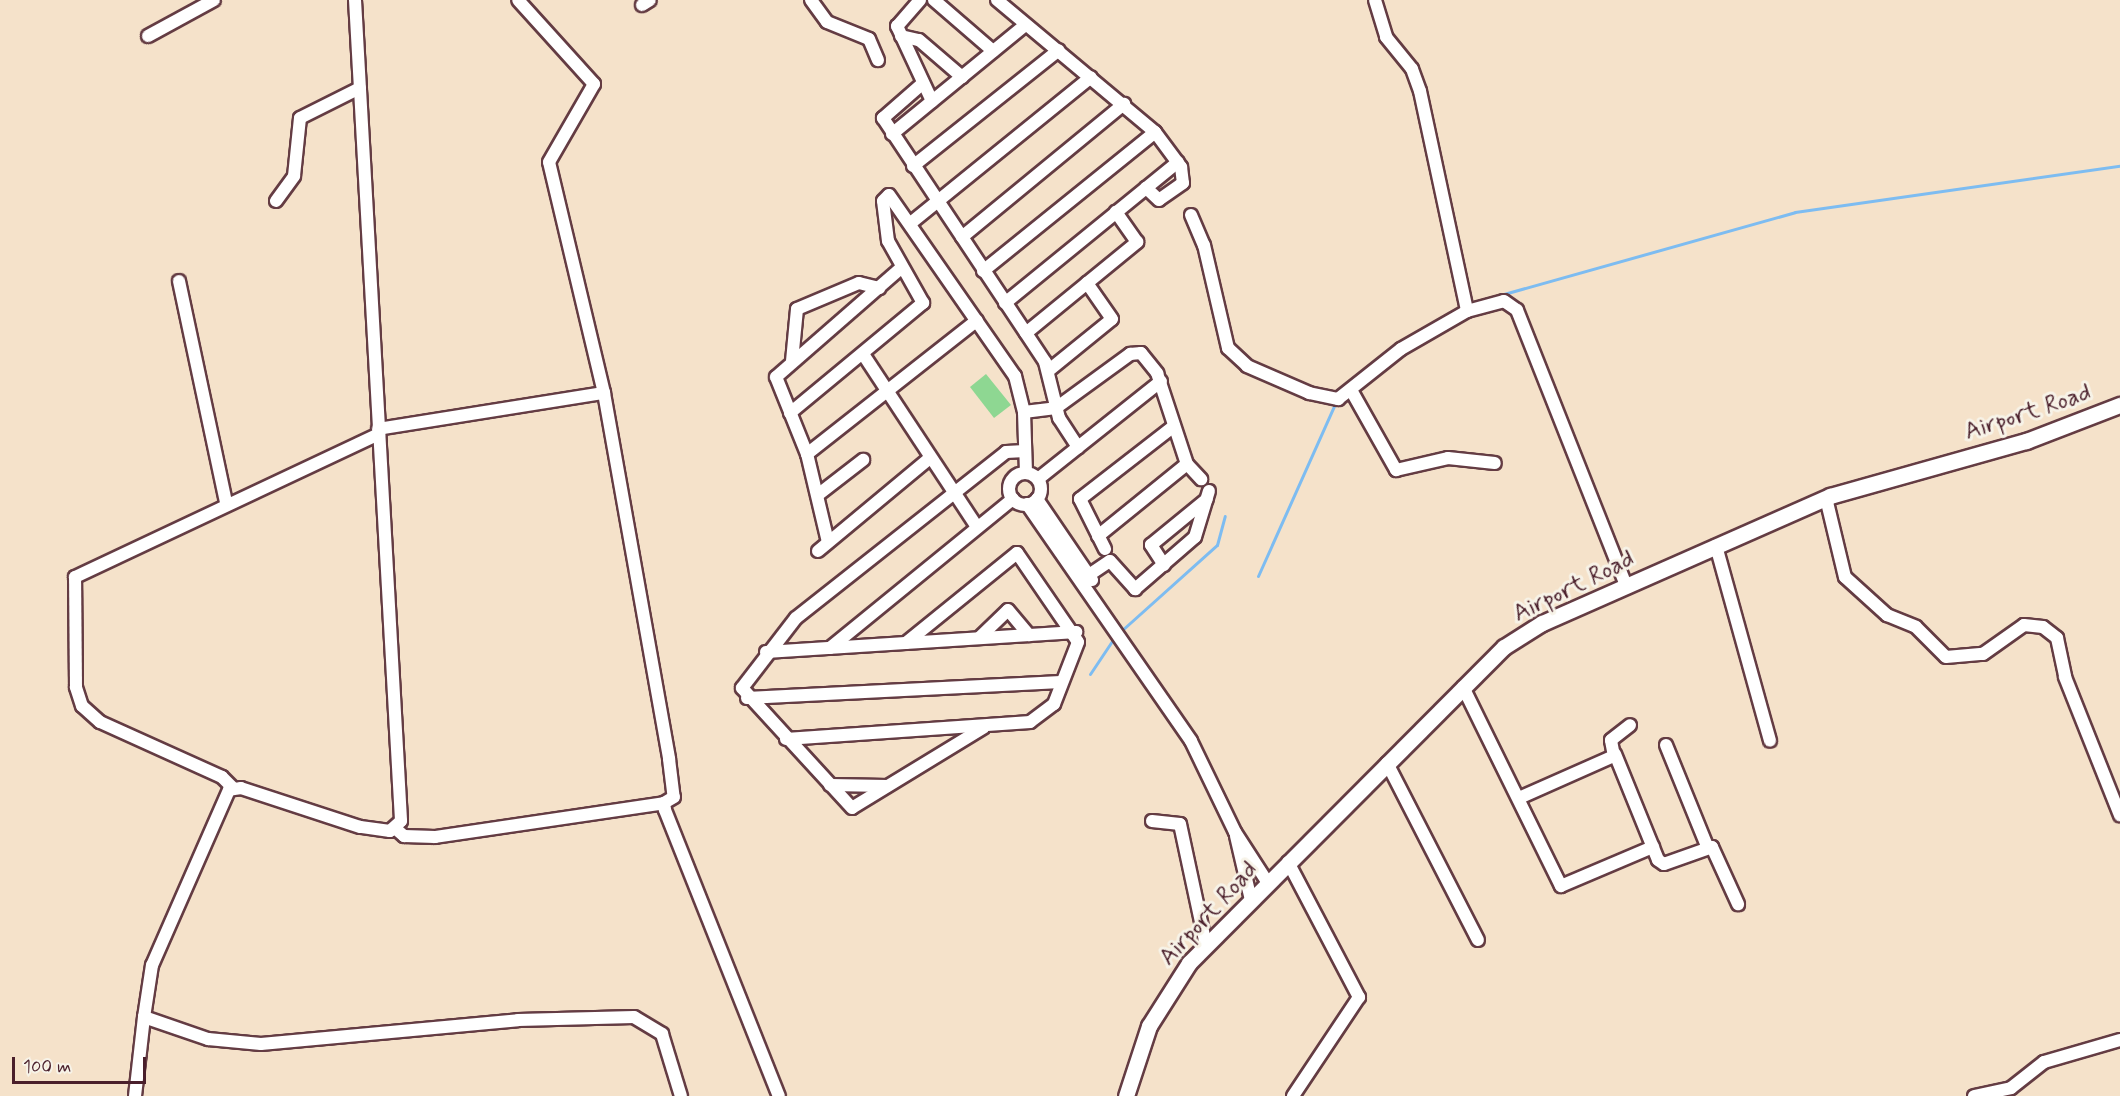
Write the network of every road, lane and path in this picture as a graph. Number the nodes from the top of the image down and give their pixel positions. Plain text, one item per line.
1 (214, 0) edge
2 (355, 0) edge
3 (518, 0) edge
4 (811, 0) edge
5 (920, 0) edge
6 (934, 0) edge
7 (997, 0) edge
8 (1375, 0) edge
9 (1025, 25) junction
10 (148, 36) dead end
11 (901, 36) junction
12 (1059, 50) junction
13 (993, 51) junction
14 (878, 60) dead end
15 (962, 77) junction
16 (1091, 77) junction
17 (922, 84) junction
18 (360, 88) junction
19 (932, 101) junction
20 (1124, 104) junction
21 (1155, 132) junction
22 (892, 134) junction
23 (1178, 162) junction
24 (914, 166) junction
25 (1146, 188) junction
26 (276, 201) dead end
27 (937, 202) junction
28 (1116, 212) junction
29 (1191, 215) dead end
30 (912, 222) junction
31 (962, 237) junction
32 (901, 268) junction
33 (983, 272) junction
34 (179, 281) dead end
35 (1087, 283) junction
36 (879, 288) junction
37 (1005, 303) junction
38 (1467, 312) junction
39 (977, 320) junction
40 (1026, 333) junction
41 (863, 354) junction
42 (792, 361) junction
43 (1048, 371) junction
44 (1161, 381) junction
45 (1351, 390) junction
46 (887, 391) junction
47 (604, 393) junction
48 (2120, 405) edge
49 (1056, 408) junction
50 (1024, 412) junction
51 (790, 413) junction
52 (1174, 426) junction
53 (378, 431) junction
54 (1078, 447) junction
55 (1025, 451) junction
56 (807, 454) junction
57 (930, 458) junction
58 (863, 460) dead end
59 (1495, 463) dead end
60 (1188, 464) junction
61 (1032, 476) junction
62 (1201, 479) dead end
63 (952, 493) junction
64 (819, 494) junction
65 (1826, 498) junction
66 (1013, 499) junction
67 (226, 502) junction
68 (1032, 502) junction
69 (977, 527) junction
70 (1098, 536) junction
71 (1060, 540) junction
72 (828, 542) junction
73 (1716, 546) junction
74 (1105, 549) dead end
75 (818, 551) dead end
76 (1164, 565) junction
77 (1089, 575) junction
78 (1626, 586) junction
79 (1102, 609) junction
80 (1076, 632) junction
81 (1029, 635) junction
82 (979, 639) junction
83 (906, 643) junction
84 (830, 648) junction
85 (766, 652) junction
86 (1061, 682) junction
87 (1463, 687) junction
88 (747, 698) junction
89 (1630, 726) dead end
90 (983, 728) junction
91 (786, 739) junction
92 (1770, 741) dead end
93 (1666, 745) dead end
94 (1615, 754) junction
95 (1387, 763) junction
96 (830, 785) junction
97 (887, 786) junction
98 (233, 788) junction
99 (1519, 798) junction
100 (664, 803) junction
101 (2120, 814) edge
102 (1152, 820) dead end
103 (396, 829) junction
104 (1235, 832) junction
105 (1707, 846) junction
106 (1653, 848) junction
107 (1288, 862) junction
108 (1268, 883) junction
109 (1251, 900) junction
110 (1738, 904) dead end
111 (1478, 940) dead end
112 (1206, 945) junction
113 (144, 1017) junction
114 (2120, 1040) edge
115 (135, 1096) edge
116 (681, 1096) edge
117 (779, 1096) edge
118 (1126, 1096) edge
119 (1293, 1096) edge
120 (1974, 1096) edge

1 - 10 street
2 - 18 street
3 - 47 street
4 - 14 street
5 - 11 street
6 - 13 street
7 - 9 street
8 - 38 street
9 - 12 street
9 - 13 street
11 - 15 street
11 - 17 street
12 - 16 street
12 - 24 street
13 - 15 street
15 - 19 street
16 - 20 street
16 - 27 street
17 - 19 street
17 - 22 street
18 - 26 street
18 - 53 street
19 - 22 street
20 - 21 street
20 - 31 street
21 - 23 street
21 - 33 street
22 - 24 street
23 - 25 street
23 - 25 street
24 - 27 street
25 - 28 street
27 - 30 street
27 - 31 street
28 - 35 street
28 - 37 street
29 - 45 street
30 - 32 street
30 - 39 street
31 - 33 street
32 - 36 street
32 - 41 street
33 - 37 street
34 - 67 street
35 - 40 street
35 - 43 street
36 - 42 street
36 - 42 street
37 - 40 street
38 - 45 street
38 - 78 street
39 - 46 street
39 - 50 street
40 - 43 street
41 - 46 street
41 - 51 street
42 - 51 street
43 - 49 street
44 - 49 street
44 - 52 street
44 - 54 street
45 - 59 street
46 - 56 street
46 - 57 street
47 - 53 street
47 - 100 street
48 - 65 main road, Airport Road
49 - 50 street
49 - 54 street
50 - 55 street
51 - 56 street
52 - 60 street
52 - 70 street
53 - 67 street
53 - 103 street
54 - 61 street
55 - 61 street
55 - 63 street
56 - 64 street
57 - 63 street
57 - 72 street
58 - 64 street
60 - 62 street
60 - 70 street
61 - 66 street
61 - 68 street
63 - 69 street
63 - 85 street
64 - 72 street
65 - 73 main road, Airport Road
65 - 101 street
66 - 68 street
66 - 69 street
67 - 98 street
68 - 71 street
69 - 84 street
70 - 74 street
71 - 77 street
71 - 79 street
72 - 75 street
73 - 78 main road, Airport Road
73 - 92 street
76 - 76 street
76 - 77 street
77 - 79 street
78 - 87 main road, Airport Road
79 - 104 street
80 - 81 street
80 - 83 street
80 - 86 street
81 - 82 street
81 - 82 street
82 - 83 street
83 - 84 street
84 - 85 street
85 - 88 street
86 - 88 street
86 - 90 street
87 - 95 main road, Airport Road
87 - 99 street
88 - 91 street
89 - 94 street
90 - 91 street
90 - 97 street
91 - 96 street
93 - 105 street
94 - 99 street
94 - 106 street
95 - 107 main road, Airport Road
95 - 111 street
96 - 97 street
96 - 97 street
98 - 103 street
98 - 113 street
99 - 106 street
100 - 103 street
100 - 117 street
102 - 112 street
104 - 108 street
104 - 109 street
105 - 106 street
105 - 110 street
107 - 108 main road, Airport Road
107 - 119 street
108 - 109 main road, Airport Road
109 - 112 main road, Airport Road
112 - 118 main road, Airport Road
113 - 115 street
113 - 116 street
114 - 120 street

